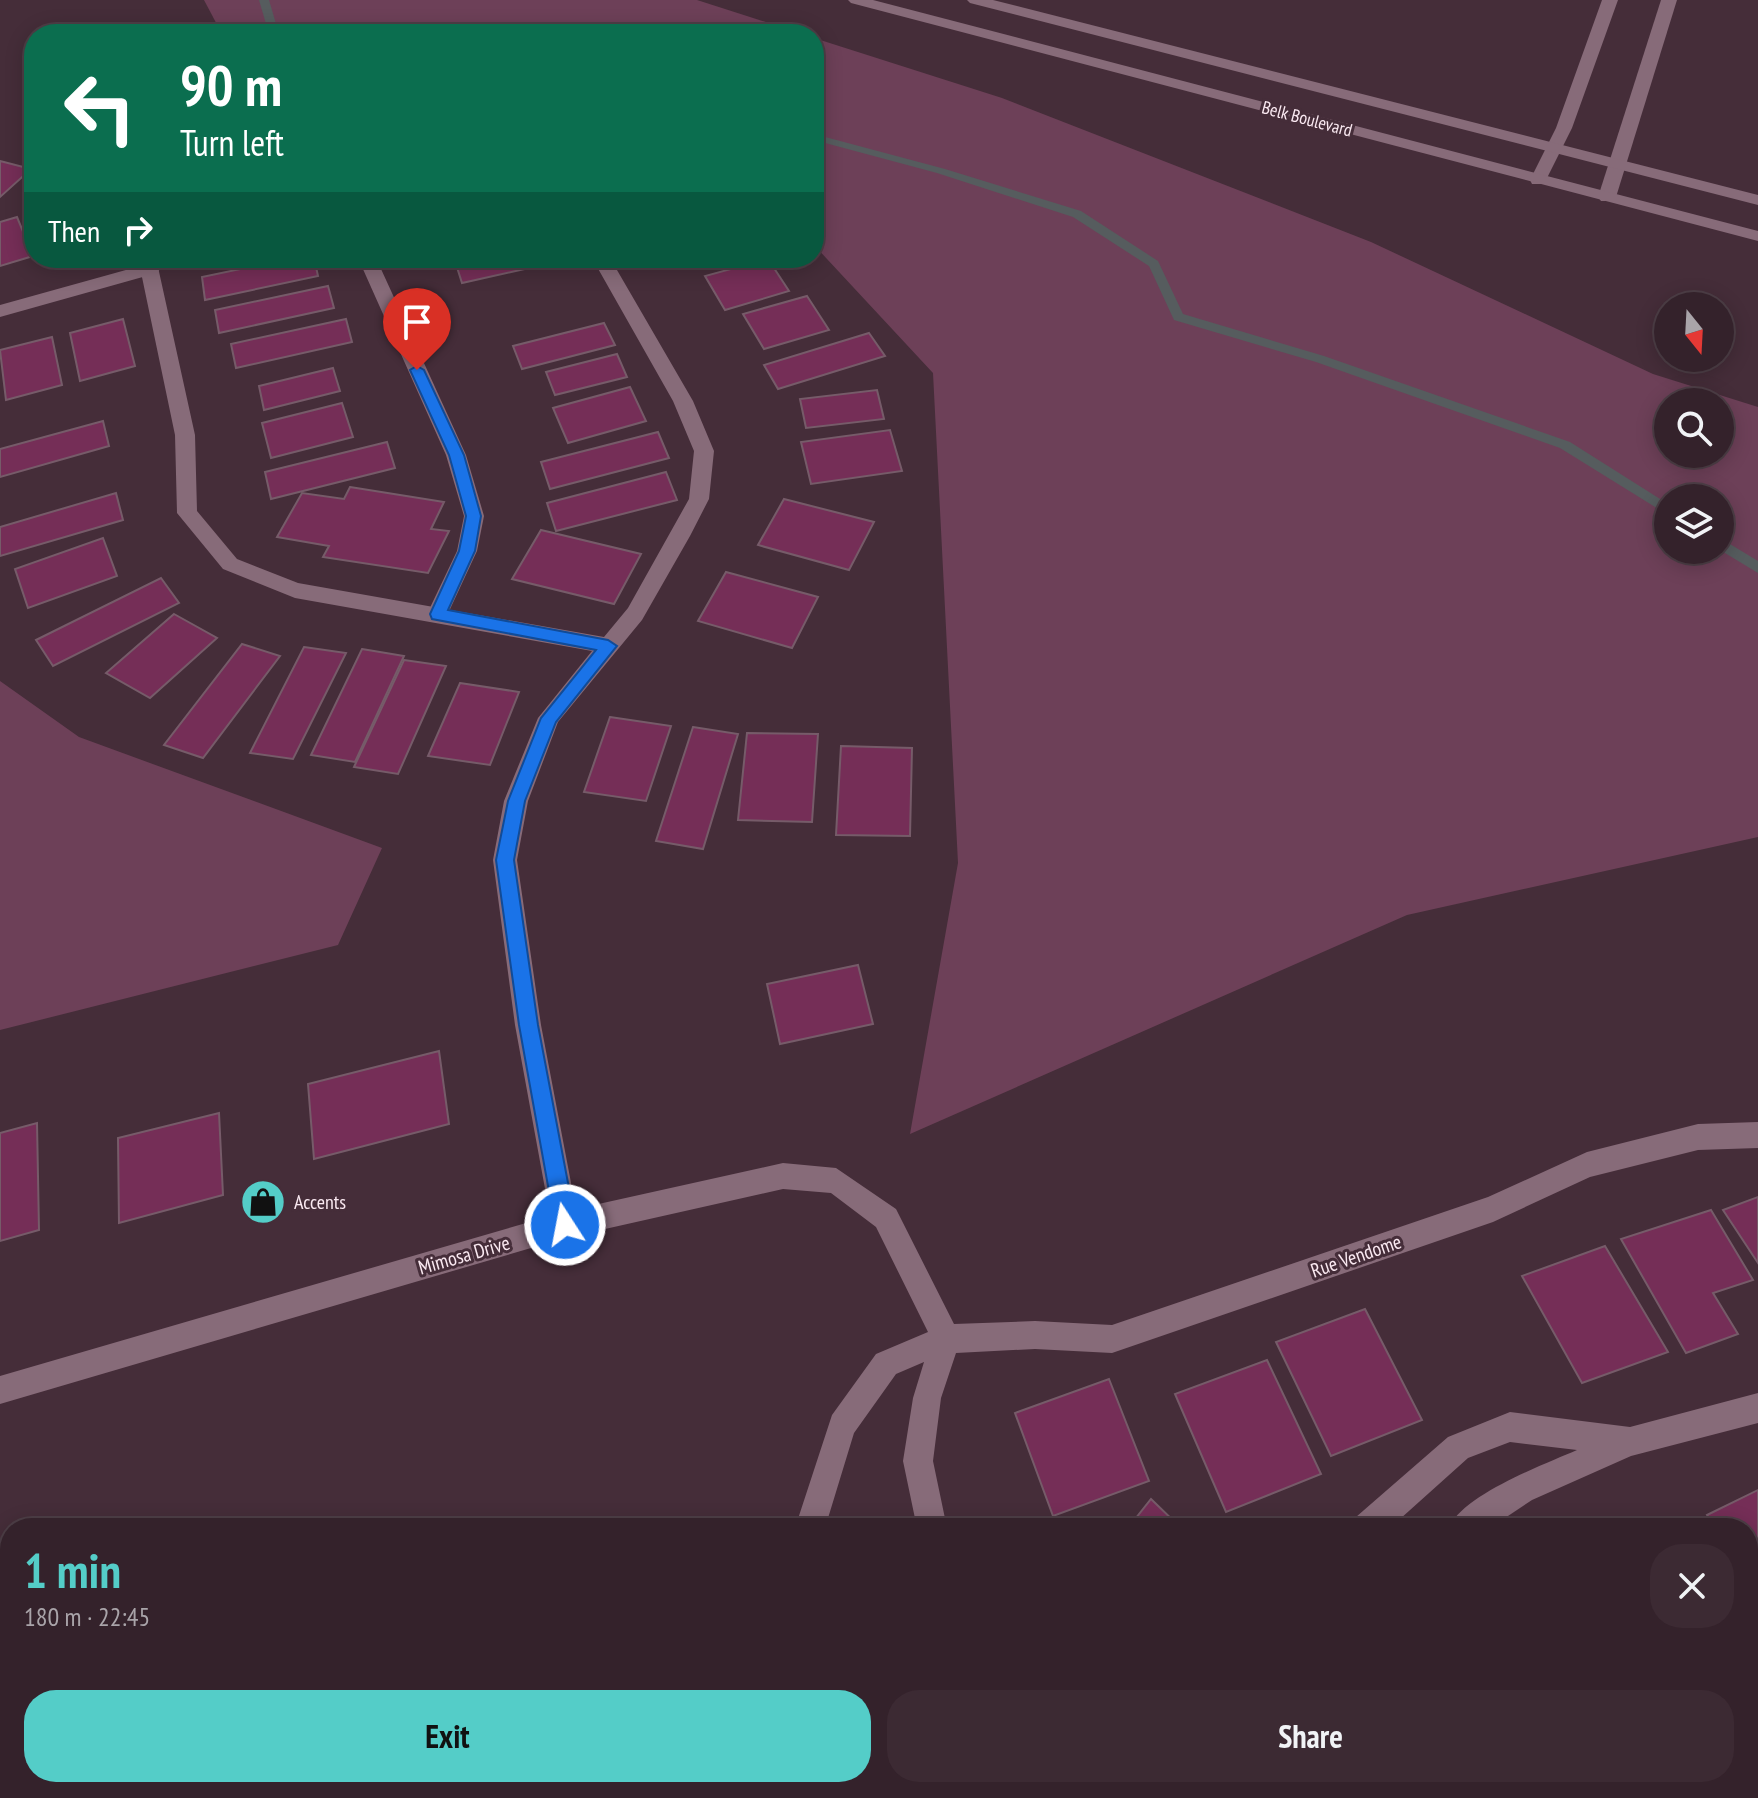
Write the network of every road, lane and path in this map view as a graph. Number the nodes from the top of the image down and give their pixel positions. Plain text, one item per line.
1 (856, 0) edge
2 (975, 0) edge
3 (1610, 0) edge
4 (1669, 0) edge
5 (1551, 148) junction
6 (1618, 165) junction
7 (1538, 180) junction
8 (1607, 197) junction
9 (1758, 200) edge
10 (1758, 236) edge
11 (133, 268) edge
12 (150, 268) edge
13 (372, 268) edge
14 (607, 268) edge
15 (0, 311) edge
16 (438, 614) junction
17 (608, 646) junction
18 (1758, 1135) edge
19 (565, 1225) junction
20 (946, 1339) junction
21 (0, 1390) edge
22 (1758, 1408) edge
23 (1630, 1442) junction
24 (813, 1518) edge
25 (930, 1518) edge
26 (1378, 1518) edge
27 (1479, 1518) edge

1 - 7 street, Belk Boulevard
2 - 5 street, Belk Boulevard
3 - 5 street
4 - 6 street
5 - 6 street, Belk Boulevard
5 - 7 street
6 - 8 street
6 - 9 street, Belk Boulevard
7 - 8 street, Belk Boulevard
8 - 10 street, Belk Boulevard
11 - 15 street
12 - 16 street
13 - 16 street
14 - 17 street
16 - 17 street
17 - 19 street
18 - 20 street, Rue Vendome
19 - 20 street, Mimosa Drive
19 - 21 street, Mimosa Drive
20 - 24 street
20 - 25 street
22 - 23 street
23 - 26 street
23 - 27 street

